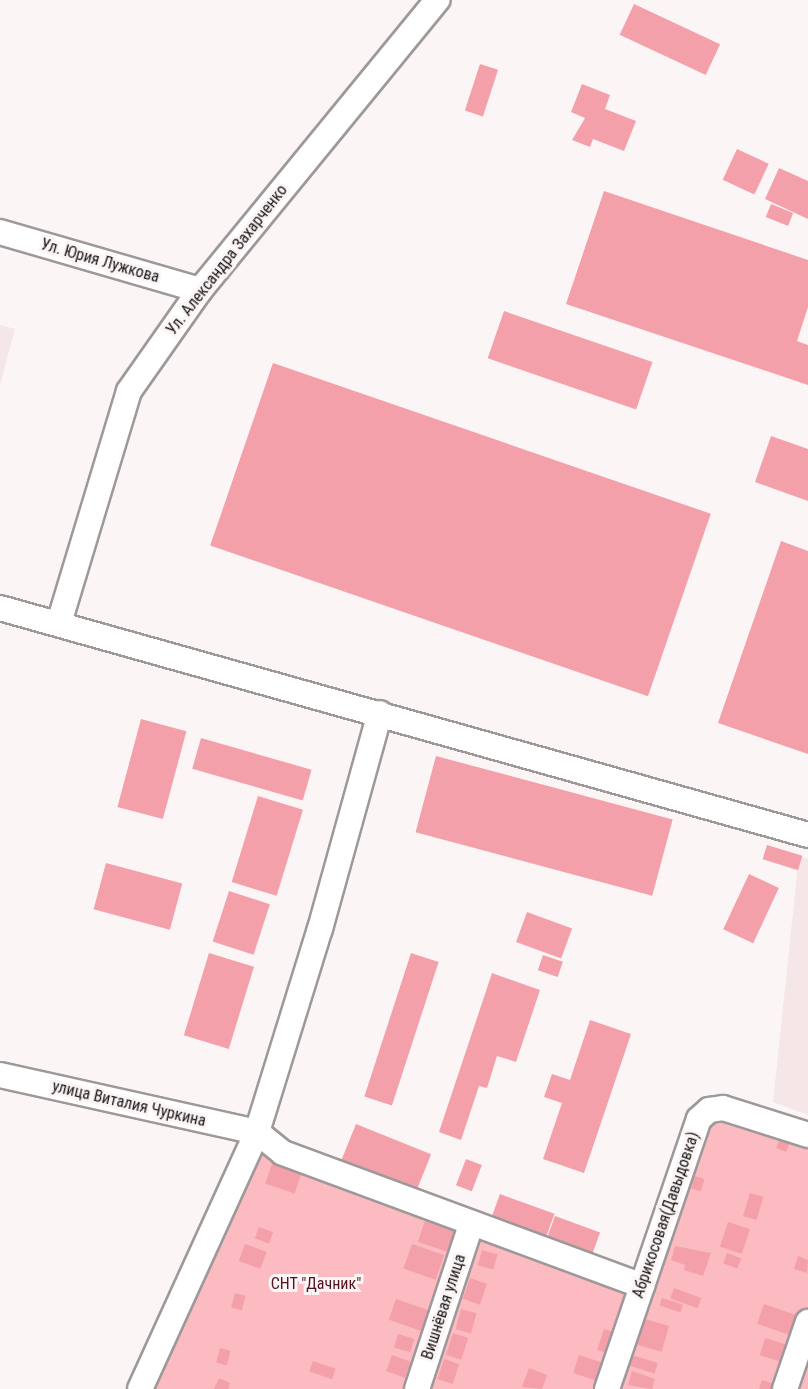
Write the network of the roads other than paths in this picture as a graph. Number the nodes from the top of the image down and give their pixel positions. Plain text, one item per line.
1 (437, 0) edge
2 (0, 232) edge
3 (200, 290) junction
4 (0, 608) edge
5 (59, 623) junction
6 (380, 713) junction
7 (808, 835) edge
8 (0, 1075) edge
9 (257, 1132) junction
10 (808, 1135) edge
11 (471, 1225) junction
12 (642, 1286) junction
13 (808, 1322) edge
14 (140, 1389) edge
15 (417, 1389) edge
16 (607, 1389) edge
17 (785, 1389) edge

1 - 3 street, Ул. Александра Захарченко
2 - 3 street, Ул. Юрия Лужкова
3 - 5 street, Ул. Александра Захарченко
4 - 5 street
5 - 6 street
6 - 7 street
6 - 9 street
8 - 9 street, улица Виталия Чуркина
9 - 11 street
9 - 14 street
10 - 12 street, Абрикосовая(Давыдовка)
11 - 12 street
11 - 15 street, Вишнёвая улица
12 - 16 street, Абрикосовая(Давыдовка)
13 - 17 street

